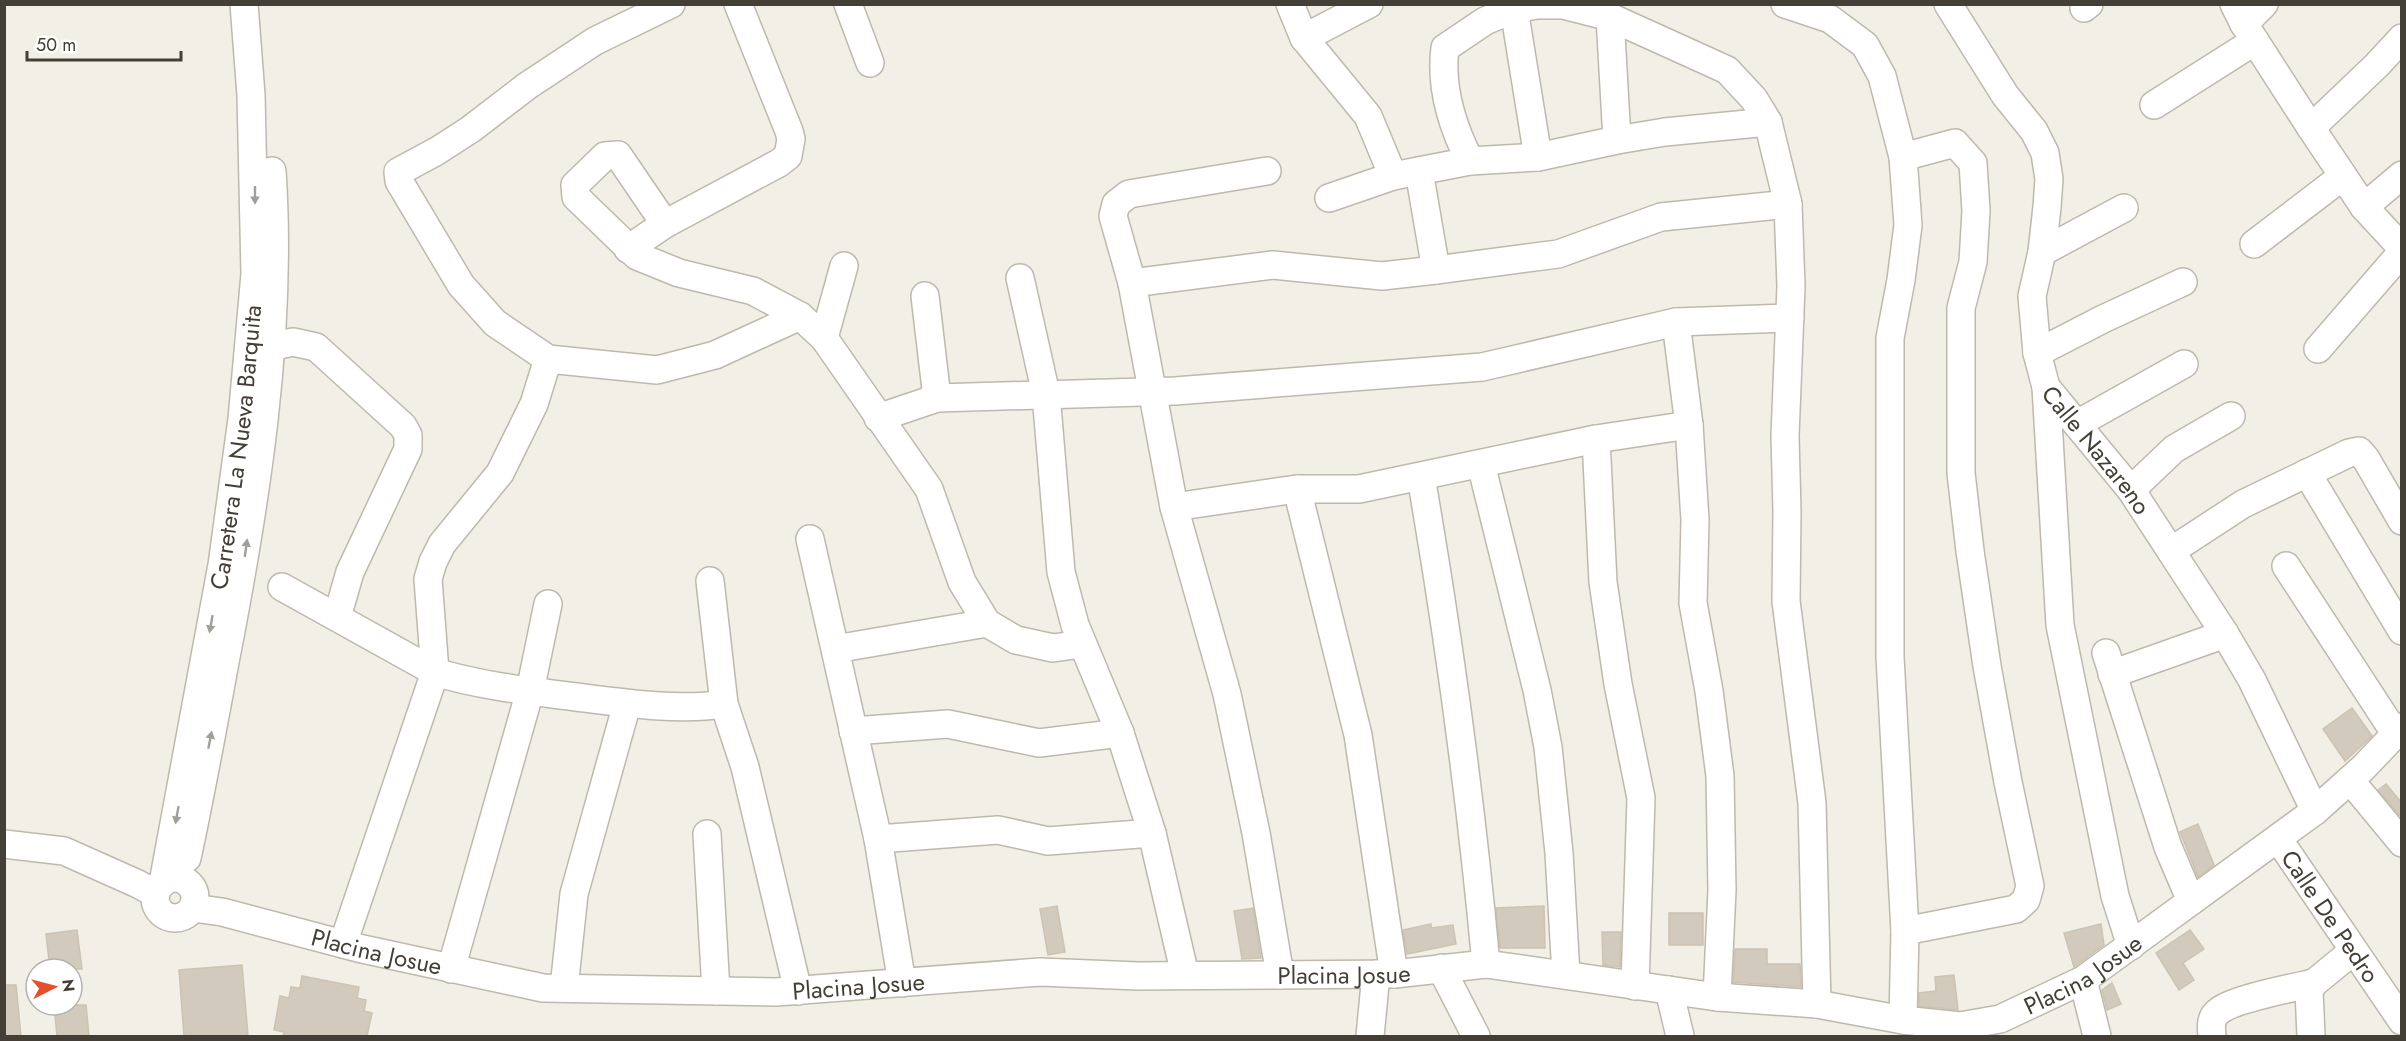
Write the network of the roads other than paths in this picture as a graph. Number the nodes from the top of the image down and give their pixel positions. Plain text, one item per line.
1 (244, 4) edge
2 (259, 4) edge
3 (671, 4) edge
4 (738, 4) edge
5 (848, 4) edge
6 (1290, 4) edge
7 (1369, 4) edge
8 (1785, 4) edge
9 (1948, 4) edge
10 (2264, 4) edge
11 (1514, 9) junction
12 (634, 12) edge
13 (1610, 17) junction
14 (2244, 23) edge
15 (1304, 38) junction
16 (2402, 38) edge
17 (870, 63) dead end
18 (259, 96) junction
19 (2154, 105) dead end
20 (1768, 122) junction
21 (2311, 128) junction
22 (1617, 140) junction
23 (1538, 157) junction
24 (1903, 158) junction
25 (1470, 161) junction
26 (1267, 171) dead end
27 (1419, 171) junction
28 (2402, 175) edge
29 (1393, 176) junction
30 (2343, 176) junction
31 (1329, 198) dead end
32 (1788, 204) junction
33 (2364, 207) junction
34 (2124, 208) dead end
35 (665, 224) junction
36 (2254, 244) dead end
37 (2402, 248) edge
38 (628, 249) junction
39 (2042, 252) junction
40 (2402, 252) edge
41 (844, 266) dead end
42 (1436, 270) junction
43 (265, 273) junction
44 (1020, 278) dead end
45 (2183, 282) dead end
46 (1132, 283) junction
47 (925, 296) dead end
48 (800, 316) junction
49 (1790, 318) junction
50 (1676, 322) junction
51 (824, 338) junction
52 (269, 347) junction
53 (2318, 349) dead end
54 (2037, 353) junction
55 (548, 359) junction
56 (2184, 364) dead end
57 (2046, 387) junction
58 (1151, 391) junction
59 (1046, 394) junction
60 (937, 398) junction
61 (2231, 416) dead end
62 (878, 418) junction
63 (2077, 424) junction
64 (1689, 425) junction
65 (1596, 439) junction
66 (1481, 464) junction
67 (2307, 473) junction
68 (1421, 477) junction
69 (1297, 489) junction
70 (2131, 490) junction
71 (1174, 507) junction
72 (2402, 521) edge
73 (810, 539) dead end
74 (2171, 551) junction
75 (2286, 566) dead end
76 (710, 581) dead end
77 (282, 587) dead end
78 (548, 604) dead end
79 (337, 617) junction
80 (987, 623) junction
81 (2402, 632) edge
82 (2225, 634) junction
83 (1082, 644) junction
84 (835, 649) junction
85 (435, 672) junction
86 (530, 691) junction
87 (627, 704) junction
88 (724, 704) junction
89 (2398, 730) edge
90 (854, 731) junction
91 (1120, 734) junction
92 (2350, 780) junction
93 (2315, 811) junction
94 (1152, 833) junction
95 (707, 834) dead end
96 (878, 839) junction
97 (2279, 840) junction
98 (2402, 843) edge
99 (4, 844) edge
100 (167, 886) junction
101 (2191, 901) junction
102 (193, 908) junction
103 (1905, 931) junction
104 (342, 944) junction
105 (2131, 946) junction
106 (2353, 951) junction
107 (1486, 964) junction
108 (1441, 968) junction
109 (451, 969) junction
110 (1385, 974) junction
111 (1185, 975) junction
112 (1280, 975) junction
113 (1566, 975) junction
114 (2083, 980) junction
115 (2314, 982) junction
116 (902, 983) junction
117 (1635, 986) junction
118 (564, 988) junction
119 (1669, 990) junction
120 (716, 991) junction
121 (798, 991) junction
122 (1717, 997) junction
123 (1817, 1004) junction
124 (1903, 1020) junction
125 (2402, 1021) edge
126 (1370, 1036) edge
127 (1476, 1036) edge
128 (1680, 1036) edge
129 (2097, 1036) edge
130 (2212, 1036) edge
131 (2311, 1036) edge

1 - 18 street, Carretera La Nueva Barquita
2 - 18 street, Carretera La Nueva Barquita
3 - 12 street
4 - 35 street
5 - 17 street
6 - 15 street
7 - 15 street
8 - 24 street
9 - 39 street, Calle Nazareno
10 - 14 street
11 - 13 street
11 - 23 street
11 - 25 street
12 - 55 street
13 - 20 street
13 - 22 street
14 - 19 street
14 - 21 street
15 - 29 street
16 - 21 street
18 - 43 street, Carretera La Nueva Barquita
20 - 22 street
20 - 32 street
21 - 30 street
22 - 23 street
23 - 25 street
24 - 103 street
24 - 103 street
25 - 27 street
26 - 46 street
27 - 29 street
27 - 42 street
28 - 33 street
29 - 31 street
30 - 33 street
30 - 36 street
32 - 42 street
32 - 49 street
33 - 37 street
34 - 39 street
35 - 38 street
35 - 38 street
38 - 48 street
39 - 54 street, Calle Nazareno
40 - 53 street
41 - 51 street
42 - 46 street
43 - 52 street, Carretera La Nueva Barquita
43 -> 100 street, Carretera La Nueva Barquita
44 - 59 street
45 - 54 street
46 - 58 street
47 - 60 street
48 - 51 street
48 - 55 street
49 - 50 street
49 - 123 street
50 - 58 street
50 - 64 street
51 - 62 street
52 - 79 street
100 -> 52 street, Carretera La Nueva Barquita
54 - 57 street, Calle Nazareno
55 - 85 street
56 - 63 street
57 - 63 street, Calle Nazareno
57 - 105 street
58 - 59 street
58 - 71 street
59 - 60 street
59 - 83 street
60 - 62 street
61 - 70 street
62 - 80 street
63 - 70 street, Calle Nazareno
64 - 65 street
64 - 122 street
65 - 66 street
65 - 117 street
66 - 68 street
66 - 113 street
67 - 72 street
67 - 74 street
67 - 81 street
68 - 69 street
68 - 107 street
69 - 71 street
69 - 110 street
70 - 74 street, Calle Nazareno
71 - 112 street
73 - 84 street
74 - 82 street, Calle Nazareno
75 - 89 street
76 - 88 street
77 - 79 street
78 - 86 street
79 - 85 street
80 - 83 street
80 - 84 street
82 - 93 street, Calle Nazareno
82 - 101 street
83 - 91 street
84 - 90 street
85 - 86 street
85 - 104 street
86 - 87 street
86 - 109 street
87 - 88 street
87 - 118 street
88 - 121 street
89 - 92 street, Placina Josue
90 - 91 street
90 - 96 street
91 - 94 street
92 - 93 street, Placina Josue
92 - 98 street
93 - 97 street, Placina Josue
94 - 96 street
94 - 111 street
95 - 120 street
96 - 116 street
97 - 101 street, Placina Josue
97 - 106 street, Calle De Pedro
99 - 100 street
100 - 102 street
100 - 102 street
101 - 105 street, Placina Josue
102 - 104 street, Placina Josue
103 - 124 street
104 - 109 street, Placina Josue
105 - 114 street, Placina Josue
106 - 115 street
106 - 125 street, Calle De Pedro
107 - 108 street, Placina Josue
107 - 113 street, Placina Josue
108 - 110 street, Placina Josue
108 - 127 street
109 - 118 street, Placina Josue
110 - 112 street, Placina Josue
110 - 126 street
111 - 112 street, Placina Josue
111 - 116 street, Placina Josue
113 - 117 street, Placina Josue
114 - 124 street, Placina Josue
114 - 129 street
115 - 130 street
115 - 131 street
116 - 121 street, Placina Josue
117 - 119 street, Placina Josue
118 - 120 street, Placina Josue
119 - 122 street, Placina Josue
119 - 128 street
120 - 121 street, Placina Josue
122 - 123 street, Placina Josue
123 - 124 street, Placina Josue

